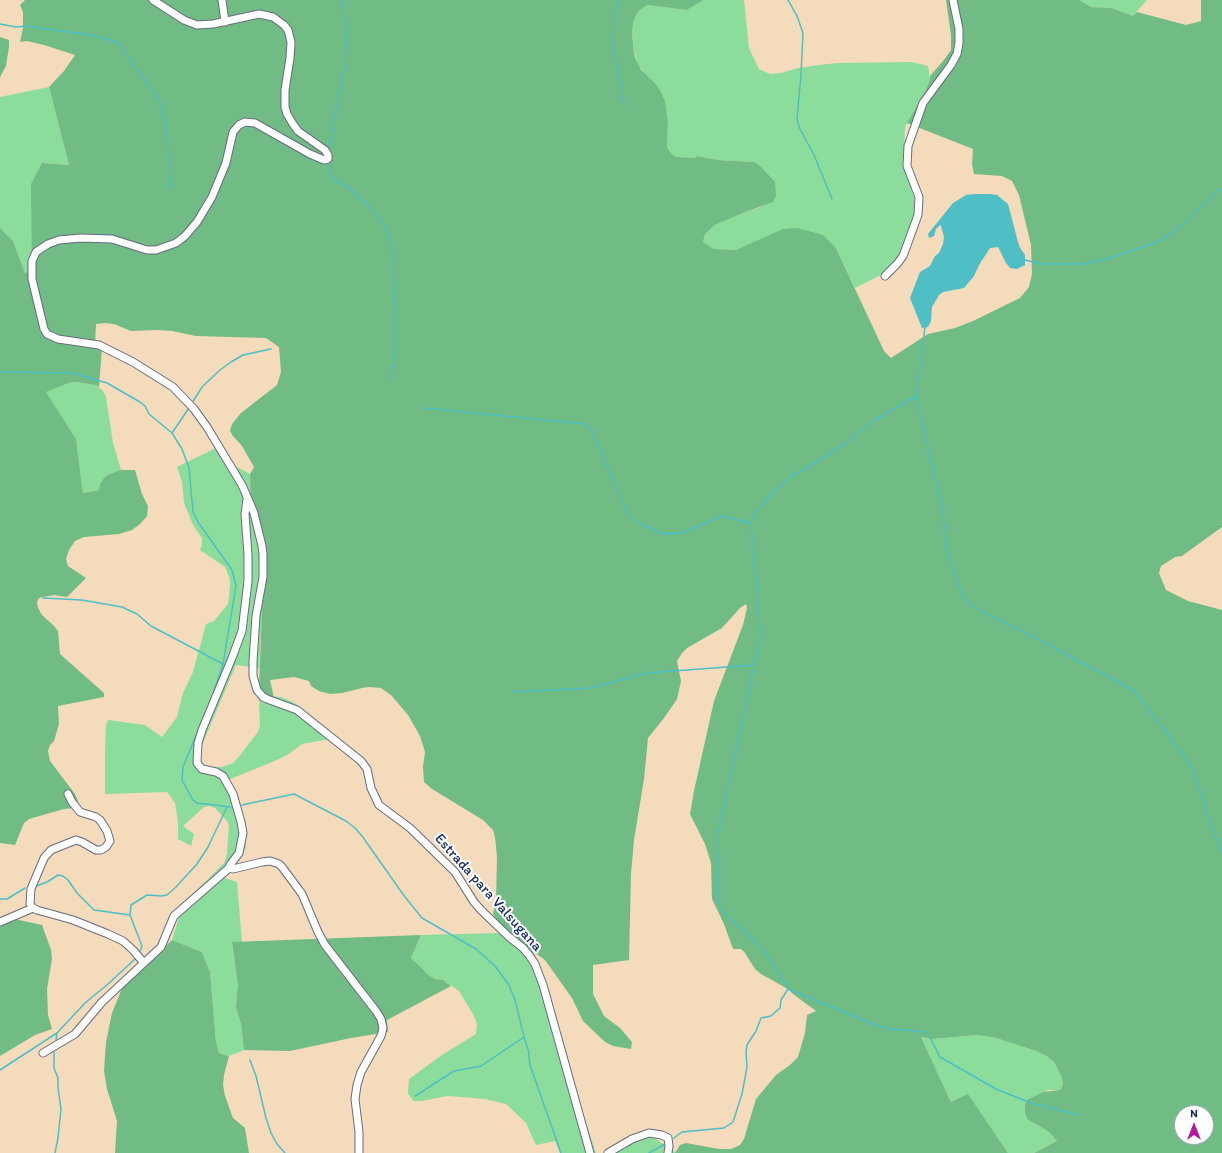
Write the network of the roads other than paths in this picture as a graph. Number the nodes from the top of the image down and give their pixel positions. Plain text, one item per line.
1 (153, 0) edge
2 (222, 0) edge
3 (953, 0) edge
4 (225, 22) junction
5 (885, 276) dead end
6 (248, 497) junction
7 (68, 794) dead end
8 (229, 868) junction
9 (33, 908) junction
10 (0, 922) edge
11 (144, 963) junction
12 (43, 1053) dead end
13 (359, 1153) edge
14 (590, 1153) edge
15 (608, 1153) edge
16 (668, 1153) edge

1 - 4 street, Estrada para Valsugana
2 - 4 street
3 - 5 street
4 - 6 street, Estrada para Valsugana
6 - 8 street
6 - 14 street, Estrada para Valsugana
7 - 9 street
8 - 11 street
8 - 13 street
9 - 10 street
9 - 11 street
11 - 12 street
15 - 16 street

